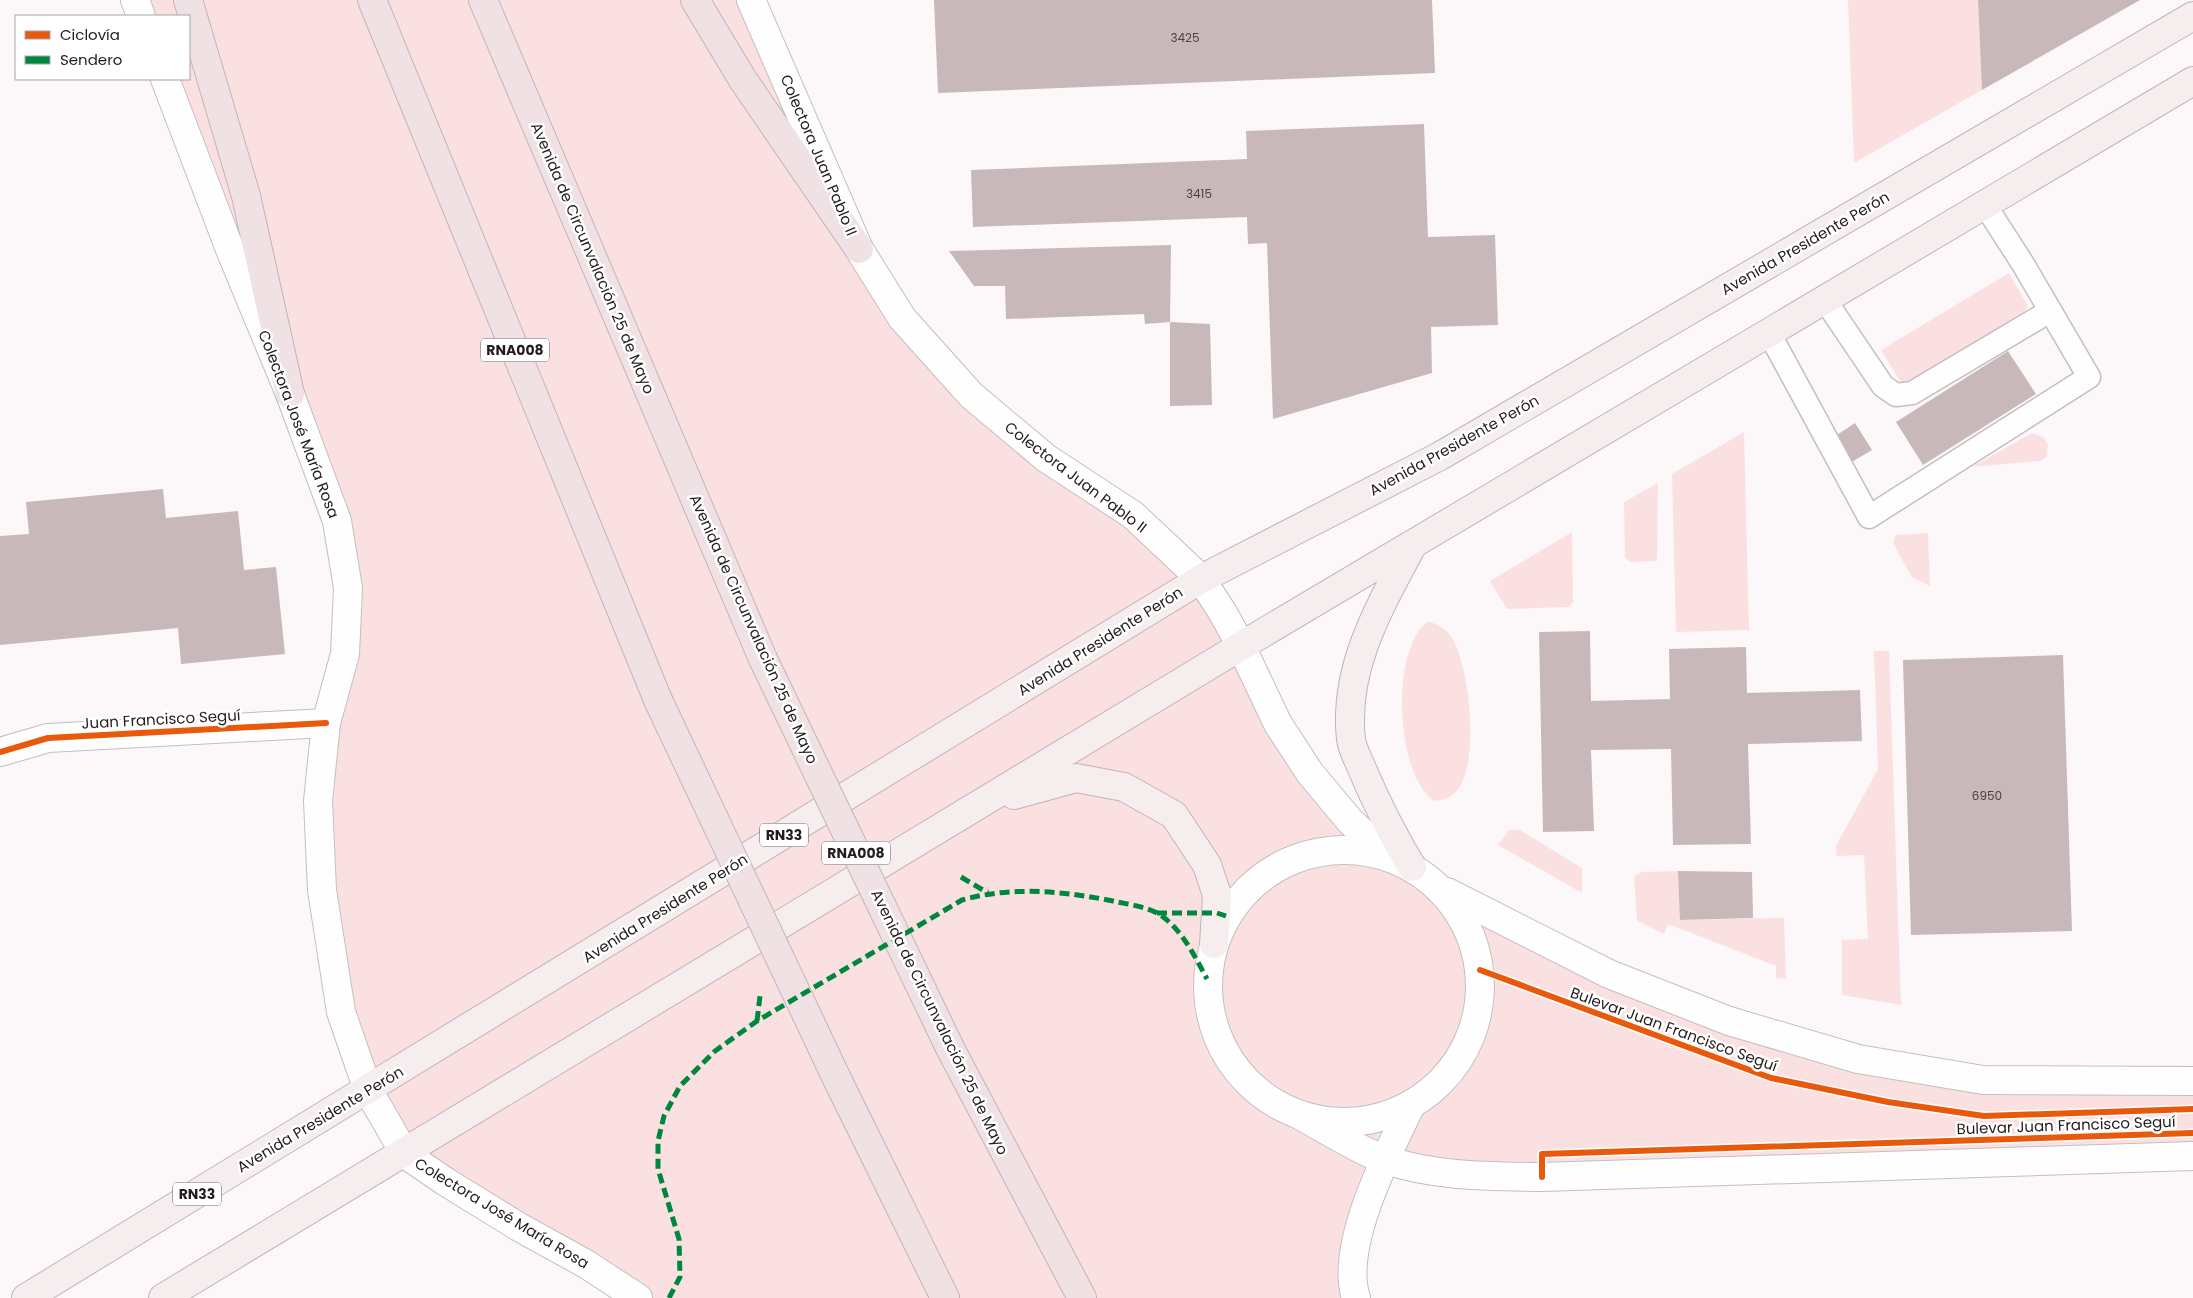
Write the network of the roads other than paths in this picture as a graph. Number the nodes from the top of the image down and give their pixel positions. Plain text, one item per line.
1 (135, 0) edge
2 (188, 0) edge
3 (372, 0) edge
4 (483, 0) edge
5 (695, 0) edge
6 (751, 0) edge
7 (141, 15) edge
8 (2193, 16) edge
9 (165, 80) edge
10 (2193, 81) edge
11 (1985, 205) junction
12 (859, 249) junction
13 (1825, 300) junction
14 (2050, 311) junction
15 (1769, 333) junction
16 (290, 394) junction
17 (1413, 545) junction
18 (1201, 579) junction
19 (1241, 646) junction
20 (326, 723) junction
21 (0, 752) edge
22 (988, 801) junction
23 (1400, 862) junction
24 (1441, 889) junction
25 (1214, 944) junction
26 (2193, 1081) edge
27 (368, 1090) junction
28 (1411, 1105) junction
29 (1301, 1116) junction
30 (406, 1154) junction
31 (2193, 1156) edge
32 (1384, 1160) junction
33 (26, 1298) edge
34 (163, 1298) edge
35 (638, 1298) edge
36 (945, 1298) edge
37 (1082, 1298) edge
38 (1356, 1298) edge

1 - 7 main road
2 - 16 highway
3 - 36 highway, RNA008, bridge
4 - 37 highway, Avenida de Circunvalación 25 de Mayo / RNA008, bridge
5 - 12 highway
6 - 12 main road, Colectora Juan Pablo II
8 - 18 main road, Avenida Presidente Perón
9 - 16 main road, Colectora José María Rosa
10 - 11 main road
11 - 13 main road
11 - 14 lane
12 - 18 main road, Colectora Juan Pablo II
13 - 14 lane
13 - 15 main road
14 - 15 lane
15 - 17 main road
16 - 20 main road, Colectora José María Rosa
17 - 19 main road
17 - 23 main road
18 - 19 main road, Colectora Juan Pablo II
18 - 27 main road, Avenida Presidente Perón / RN33
19 - 22 main road
19 - 23 main road, Colectora Juan Pablo II
20 - 21 main road, Juan Francisco Seguí
20 - 27 main road, Colectora José María Rosa
22 - 25 main road
22 - 30 main road
23 - 24 main road, Colectora Juan Pablo II
23 - 25 main road
24 - 26 main road, Bulevar Juan Francisco Seguí
24 - 28 main road
25 - 29 main road
27 - 30 main road, Colectora José María Rosa
27 - 33 main road, Avenida Presidente Perón / RN33
28 - 29 main road
28 - 32 main road
29 - 32 main road
30 - 34 main road
30 - 35 main road, Colectora José María Rosa
31 - 32 main road
32 - 38 main road

